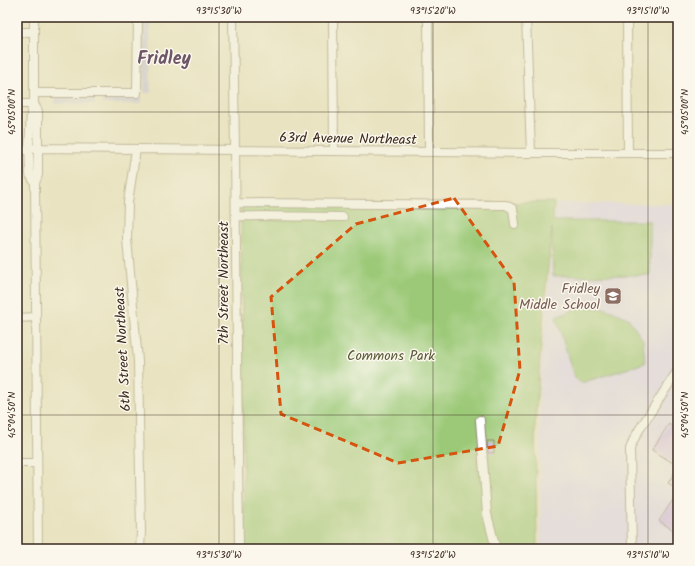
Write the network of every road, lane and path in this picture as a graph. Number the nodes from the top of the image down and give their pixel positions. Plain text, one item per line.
1 (34, 17) edge
2 (138, 17) edge
3 (233, 17) edge
4 (332, 17) edge
5 (428, 17) edge
6 (526, 17) edge
7 (627, 17) edge
8 (17, 32) edge
9 (34, 32) junction
10 (34, 93) junction
11 (17, 104) edge
12 (34, 104) junction
13 (29, 148) junction
14 (38, 148) junction
15 (136, 149) junction
16 (235, 149) junction
17 (17, 150) edge
18 (334, 151) junction
19 (429, 152) junction
20 (531, 153) junction
21 (628, 153) junction
22 (678, 153) edge
23 (35, 183) junction
24 (236, 203) junction
25 (236, 216) junction
26 (343, 217) dead end
27 (515, 224) dead end
28 (36, 317) junction
29 (17, 318) edge
30 (678, 370) edge
31 (480, 420) dead end
32 (17, 463) edge
33 (37, 463) junction
34 (38, 549) edge
35 (140, 549) edge
36 (238, 549) edge
37 (496, 549) edge
38 (632, 549) edge

1 - 9 street
2 - 10 street
3 - 16 street, 7th Street Northeast
4 - 18 street
5 - 19 street
6 - 20 street
7 - 21 street
8 - 9 street
9 - 10 street
10 - 12 street
11 - 12 street
12 - 13 street
12 - 14 street
13 - 14 street, 63rd Avenue Northeast
13 - 17 street, 63rd Avenue Northeast
13 - 23 street
14 - 15 street, 63rd Avenue Northeast
14 - 23 street
15 - 16 street, 63rd Avenue Northeast
15 - 35 street, 6th Street Northeast
16 - 18 street, 63rd Avenue Northeast
16 - 24 street, 7th Street Northeast
18 - 19 street, 63rd Avenue Northeast
19 - 20 street, 63rd Avenue Northeast
20 - 21 street, 63rd Avenue Northeast
21 - 22 street, 63rd Avenue Northeast
23 - 28 street
24 - 25 street, 7th Street Northeast
24 - 27 street
25 - 26 street
25 - 36 street, 7th Street Northeast
28 - 29 street
28 - 33 street
30 - 38 street
31 - 37 street
32 - 33 street
33 - 34 street

